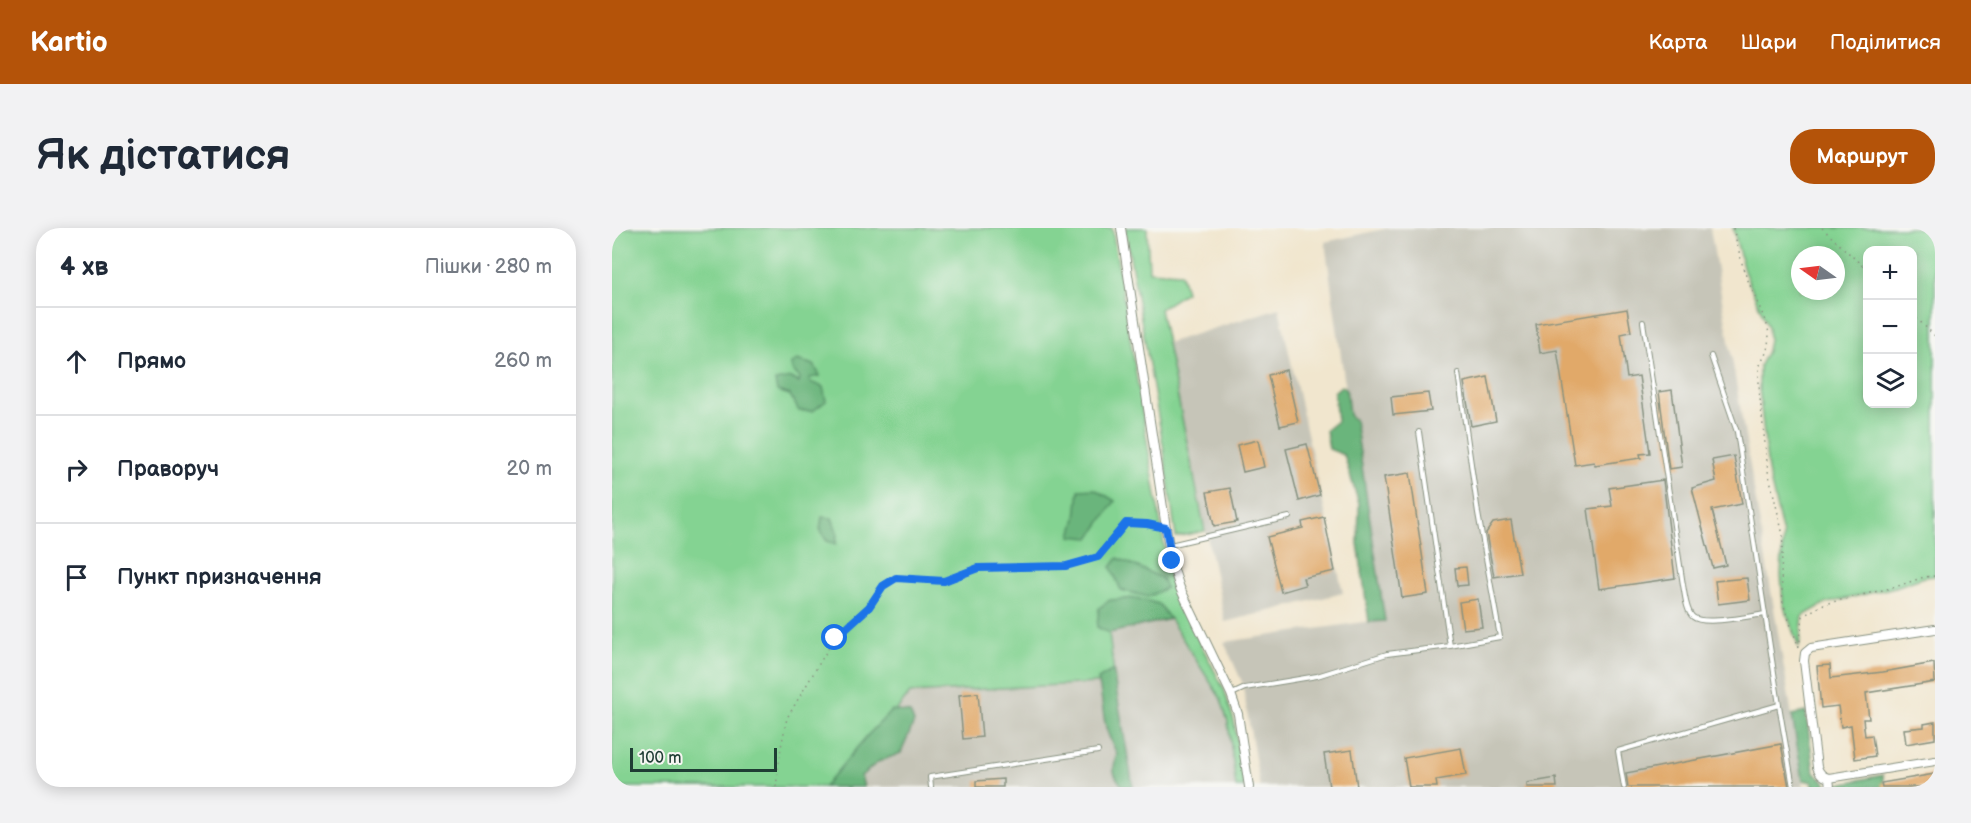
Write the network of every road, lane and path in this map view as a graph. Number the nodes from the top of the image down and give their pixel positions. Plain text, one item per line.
1 (1121, 228) edge
2 (1733, 228) edge
3 (1822, 228) edge
4 (1922, 228) edge
5 (1935, 232) edge
6 (1863, 266) edge
7 (1917, 319) edge
8 (1643, 322) dead end
9 (1935, 336) edge
10 (1711, 356) dead end
11 (1458, 373) dead end
12 (1419, 432) dead end
13 (1289, 517) dead end
14 (1166, 528) junction
15 (1169, 545) junction
16 (1935, 576) edge
17 (1765, 614) junction
18 (1935, 629) edge
19 (1450, 646) junction
20 (1232, 694) junction
21 (1779, 705) junction
22 (1098, 751) dead end
23 (1935, 760) edge
24 (1828, 780) edge
25 (776, 787) edge
26 (931, 787) edge
27 (1249, 787) edge
28 (1624, 787) edge
29 (1793, 787) edge

1 - 14 street
2 - 16 path
3 - 6 path
4 - 5 path
7 - 9 path
8 - 17 lane
10 - 17 lane
11 - 19 lane
12 - 19 lane
13 - 15 lane
14 - 15 street
14 - 25 path
15 - 20 street
17 - 21 lane
18 - 24 street
19 - 20 lane
20 - 27 street
21 - 28 lane
21 - 29 lane
22 - 26 lane
23 - 24 street

